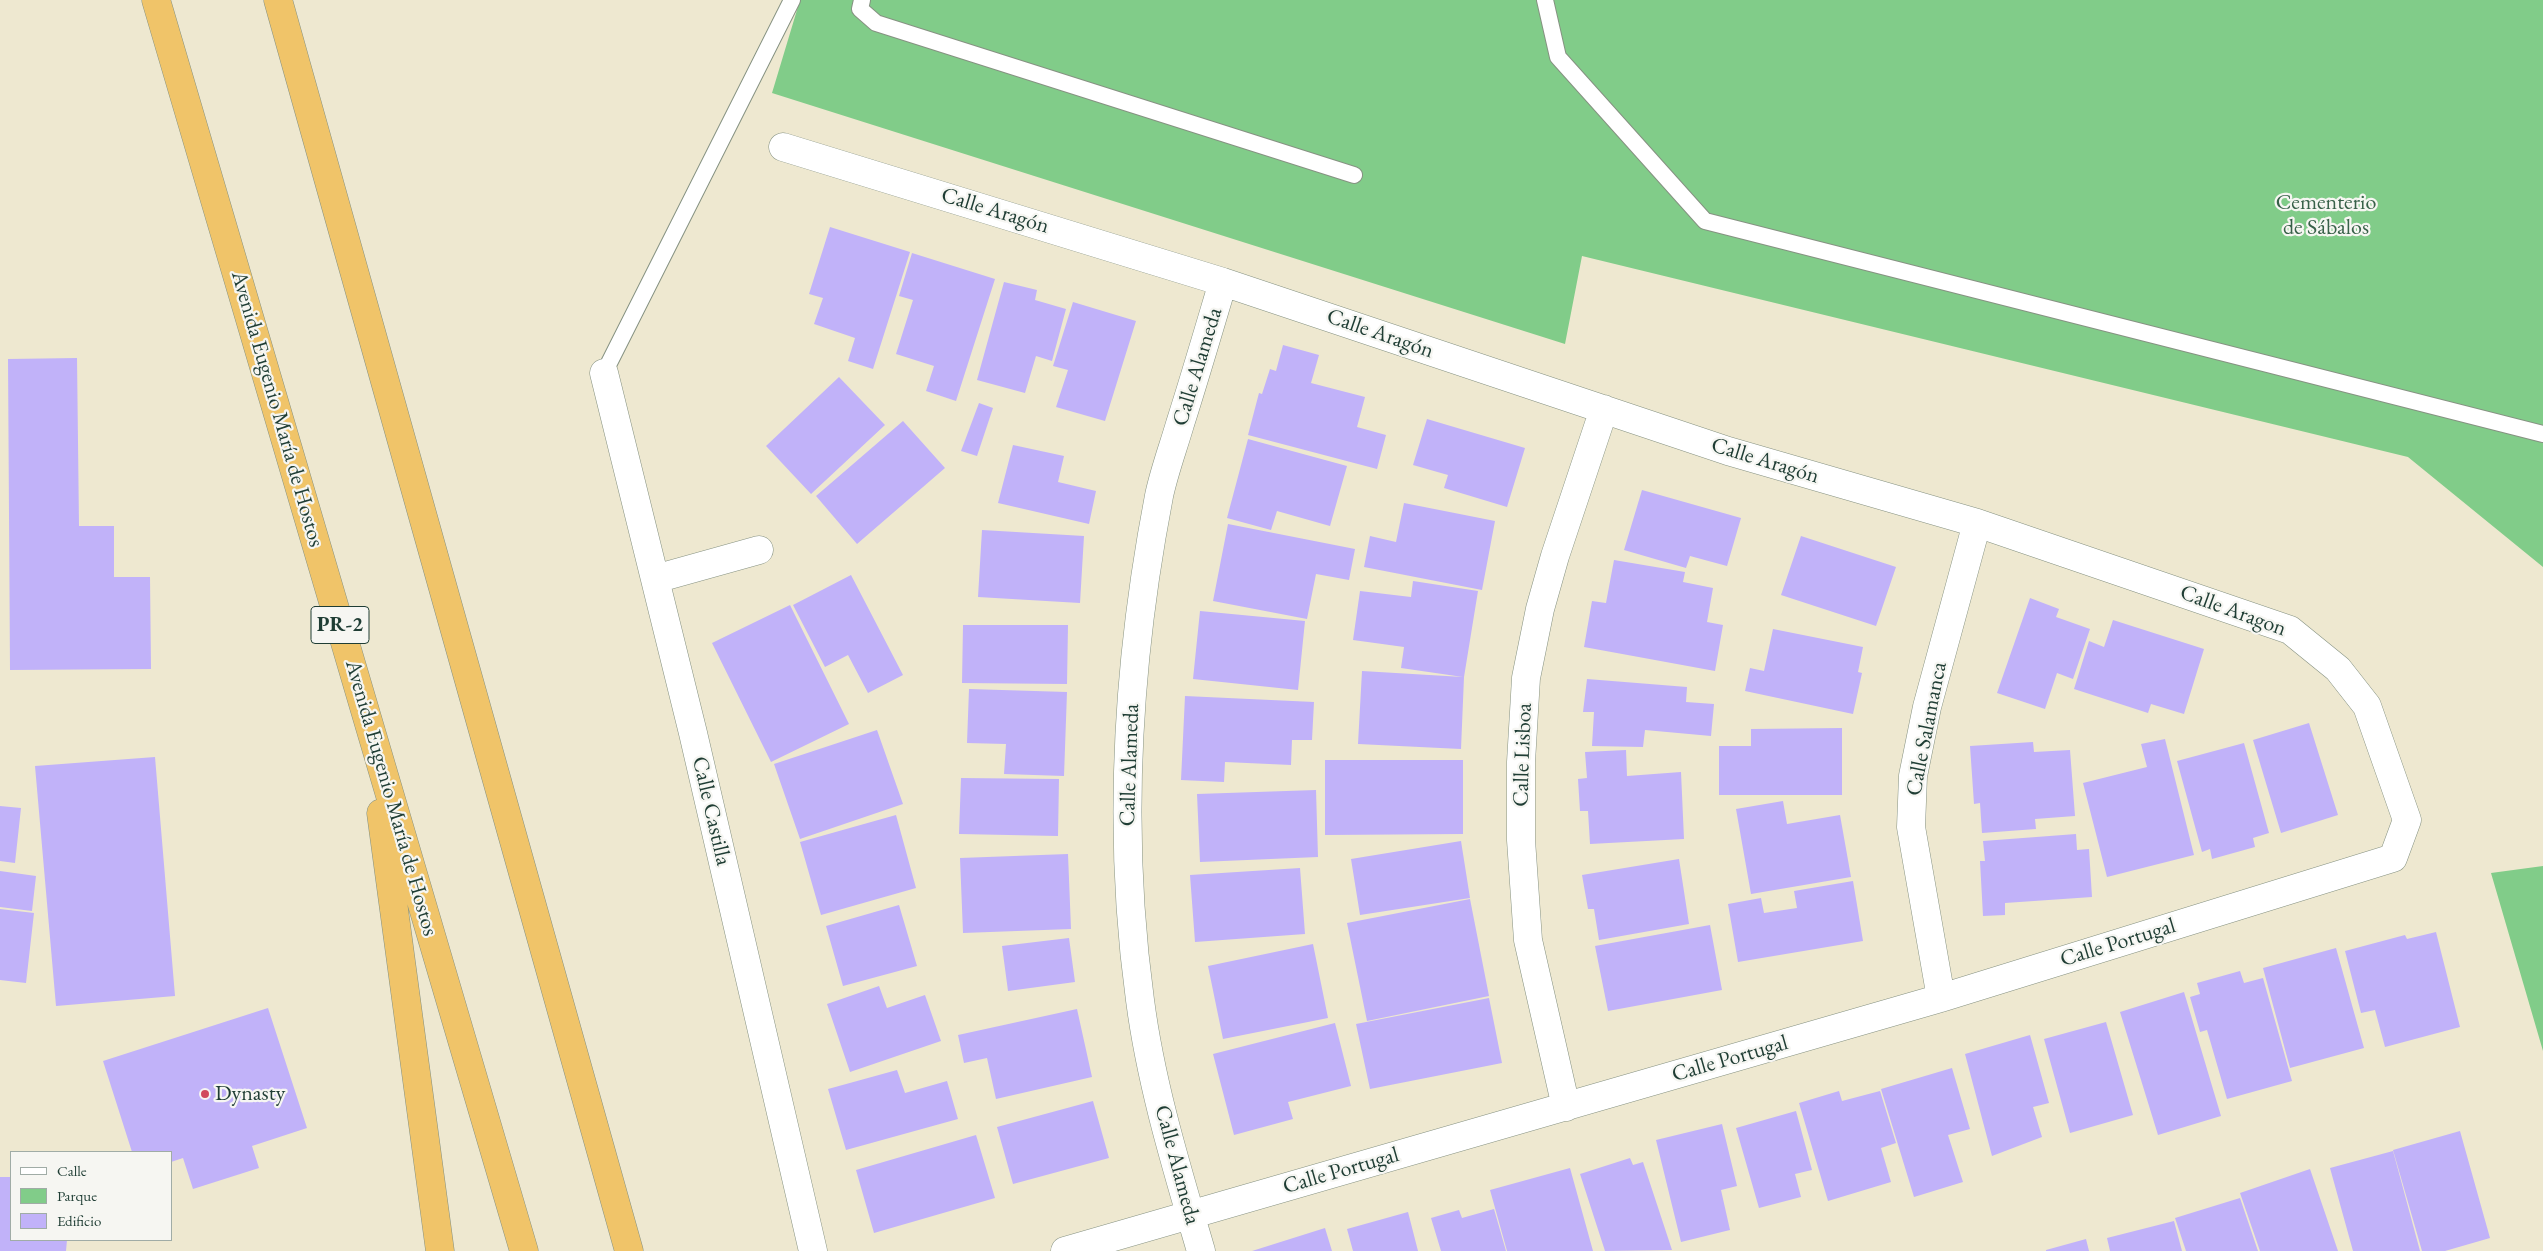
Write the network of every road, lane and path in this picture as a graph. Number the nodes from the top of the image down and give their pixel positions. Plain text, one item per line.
1 (156, 0) edge
2 (278, 0) edge
3 (792, 0) edge
4 (862, 0) edge
5 (1545, 0) edge
6 (783, 146) dead end
7 (1354, 175) dead end
8 (1224, 282) junction
9 (604, 372) joint
10 (1604, 409) junction
11 (2543, 434) edge
12 (1977, 523) junction
13 (759, 550) dead end
14 (655, 579) junction
15 (369, 722) junction
16 (2393, 858) joint
17 (1941, 998) junction
18 (1566, 1107) junction
19 (1190, 1214) junction
20 (440, 1251) edge
21 (524, 1251) edge
22 (629, 1251) edge
23 (812, 1251) edge
24 (1065, 1251) edge
25 (1201, 1251) edge

1 - 15 highway, Avenida Eugenio María de Hostos / PR-2
2 - 22 highway
3 - 9 lane
4 - 7 lane
5 - 11 lane
6 - 8 street, Calle Aragón
8 - 10 street, Calle Aragón
8 - 19 street, Calle Alameda
9 - 14 street, Calle Castilla
10 - 12 street, Calle Aragón
10 - 18 street, Calle Lisboa
12 - 16 street, Calle Aragon
12 - 17 street, Calle Salamanca
13 - 14 street
14 - 23 street, Calle Castilla
15 - 20 highway
15 - 21 highway, Avenida Eugenio María de Hostos / PR-2
16 - 17 street, Calle Portugal
17 - 18 street, Calle Portugal
18 - 19 street, Calle Portugal
19 - 24 street, Calle Portugal
19 - 25 street, Calle Alameda

